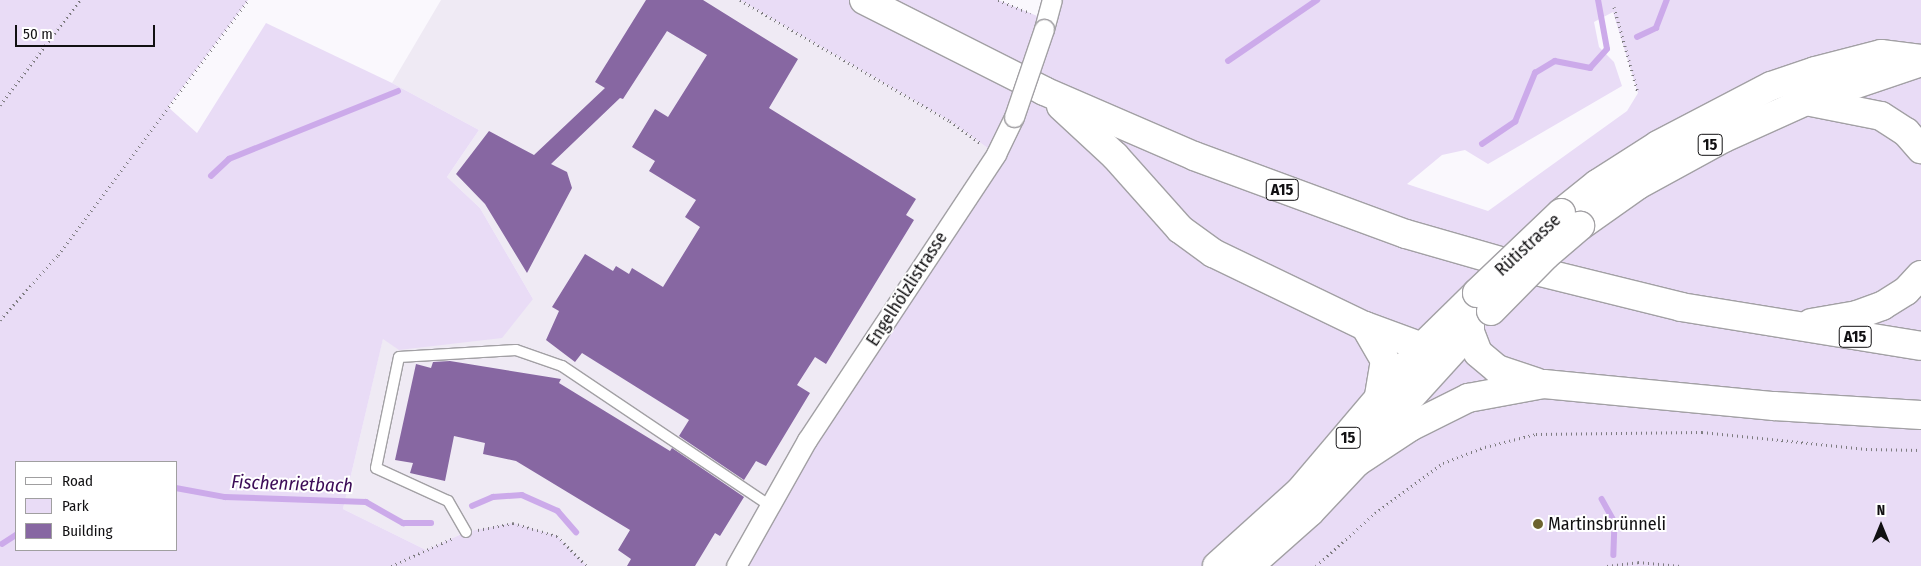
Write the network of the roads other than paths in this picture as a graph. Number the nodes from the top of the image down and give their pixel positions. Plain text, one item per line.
1 (864, 0) edge
2 (1052, 0) edge
3 (1921, 61) edge
4 (1044, 91) junction
5 (1806, 101) junction
6 (1921, 149) edge
7 (1571, 220) junction
8 (1921, 275) edge
9 (1478, 302) junction
10 (1365, 326) junction
11 (1790, 326) junction
12 (1462, 341) junction
13 (1423, 346) junction
14 (1921, 346) edge
15 (1544, 384) junction
16 (1378, 402) junction
17 (1921, 415) edge
18 (1357, 462) junction
19 (769, 505) junction
20 (466, 532) road end
21 (736, 566) edge
22 (1217, 566) edge
23 (1249, 566) edge

1 - 4 main road, A15
2 - 19 street, Engelhölzlistrasse, bridge
3 - 5 main road, Rütistrasse / 15
3 - 7 main road, Rütistrasse / 15
4 - 10 main road
4 - 11 main road, A15
5 - 6 main road
5 - 7 main road, Rütistrasse / 15
7 - 9 main road, Rütistrasse / 15, bridge
8 - 11 main road
9 - 12 main road, Rütistrasse / 15
9 - 13 main road, Rütistrasse / 15
10 - 13 main road
10 - 16 main road
11 - 14 main road, A15
12 - 13 main road
12 - 15 main road
12 - 18 main road, Rütistrasse / 15
13 - 16 main road, Rütistrasse / 15
15 - 17 main road
15 - 18 main road
16 - 22 main road, Rütistrasse / 15
18 - 23 main road, Rütistrasse / 15
19 - 20 lane
19 - 21 street, Engelhölzlistrasse

